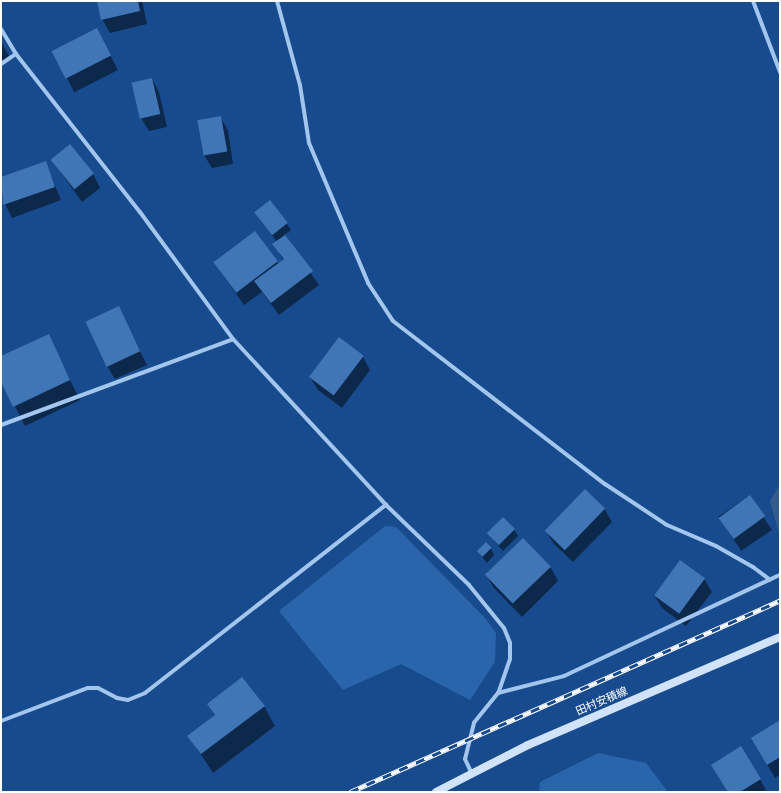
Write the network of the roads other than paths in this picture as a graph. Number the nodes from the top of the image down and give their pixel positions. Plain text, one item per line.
1 (277, 1) edge
2 (752, 1) edge
3 (1, 29) edge
4 (16, 54) junction
5 (1, 64) edge
6 (780, 72) edge
7 (233, 339) junction
8 (1, 425) edge
9 (386, 505) junction
10 (780, 575) edge
11 (770, 580) junction
12 (780, 637) edge
13 (498, 693) junction
14 (1, 721) edge
15 (472, 774) junction
16 (436, 792) edge

1 - 11 street
2 - 6 street
3 - 4 street
4 - 5 street
4 - 7 street
7 - 8 street
7 - 9 street
9 - 13 street
9 - 14 street
10 - 11 street
11 - 13 street
12 - 15 main road, 田村安積線
13 - 15 street
15 - 16 main road, 田村安積線

